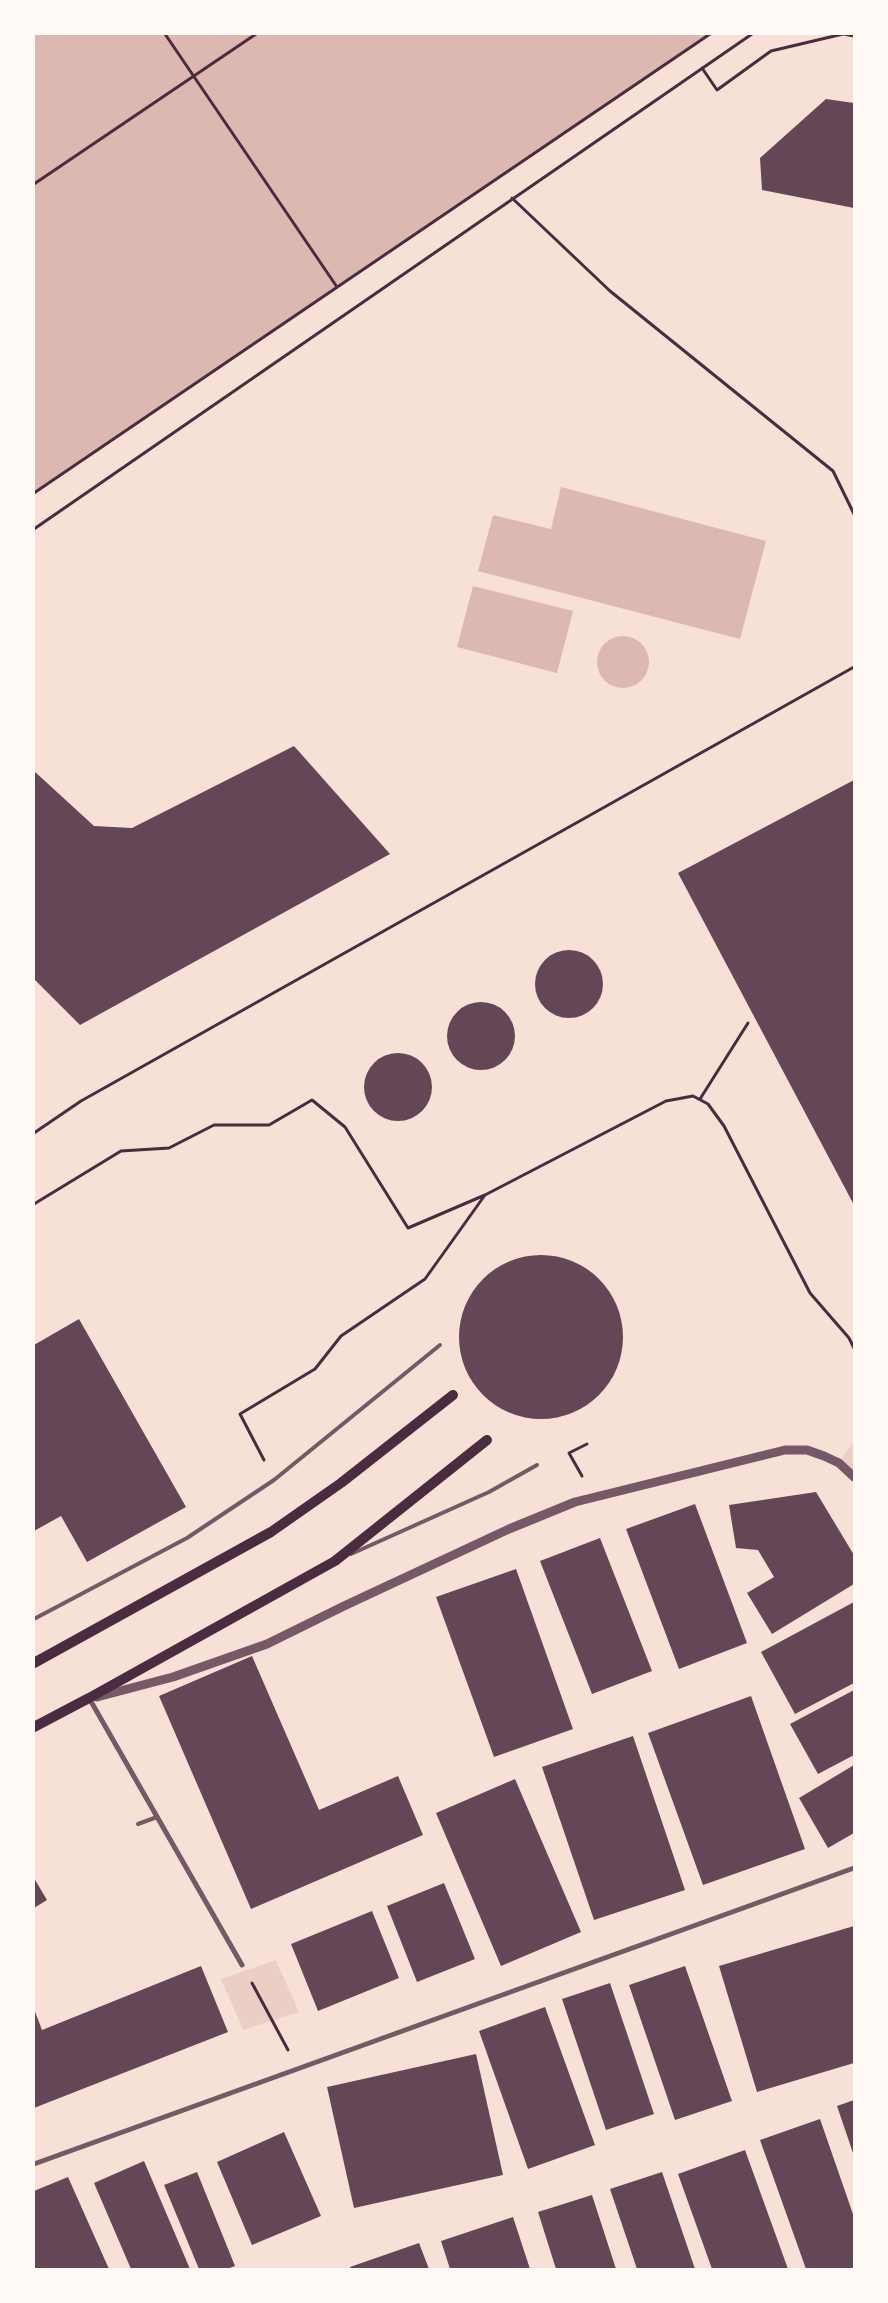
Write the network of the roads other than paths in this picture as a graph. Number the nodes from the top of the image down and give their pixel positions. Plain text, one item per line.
1 (440, 1345) dead end
2 (453, 1395) dead end
3 (487, 1440) dead end
4 (537, 1465) dead end
5 (854, 1477) edge
6 (335, 1561) junction
7 (34, 1619) edge
8 (34, 1663) edge
9 (89, 1698) junction
10 (34, 1727) edge
11 (157, 1817) junction
12 (138, 1824) dead end
13 (854, 1868) edge
14 (242, 1965) road end
15 (34, 2164) edge

1 - 7 lane
2 - 8 main road
3 - 6 main road
4 - 6 lane
5 - 9 street
6 - 9 main road
9 - 10 main road
9 - 11 street
11 - 12 lane
11 - 14 street
13 - 15 street

